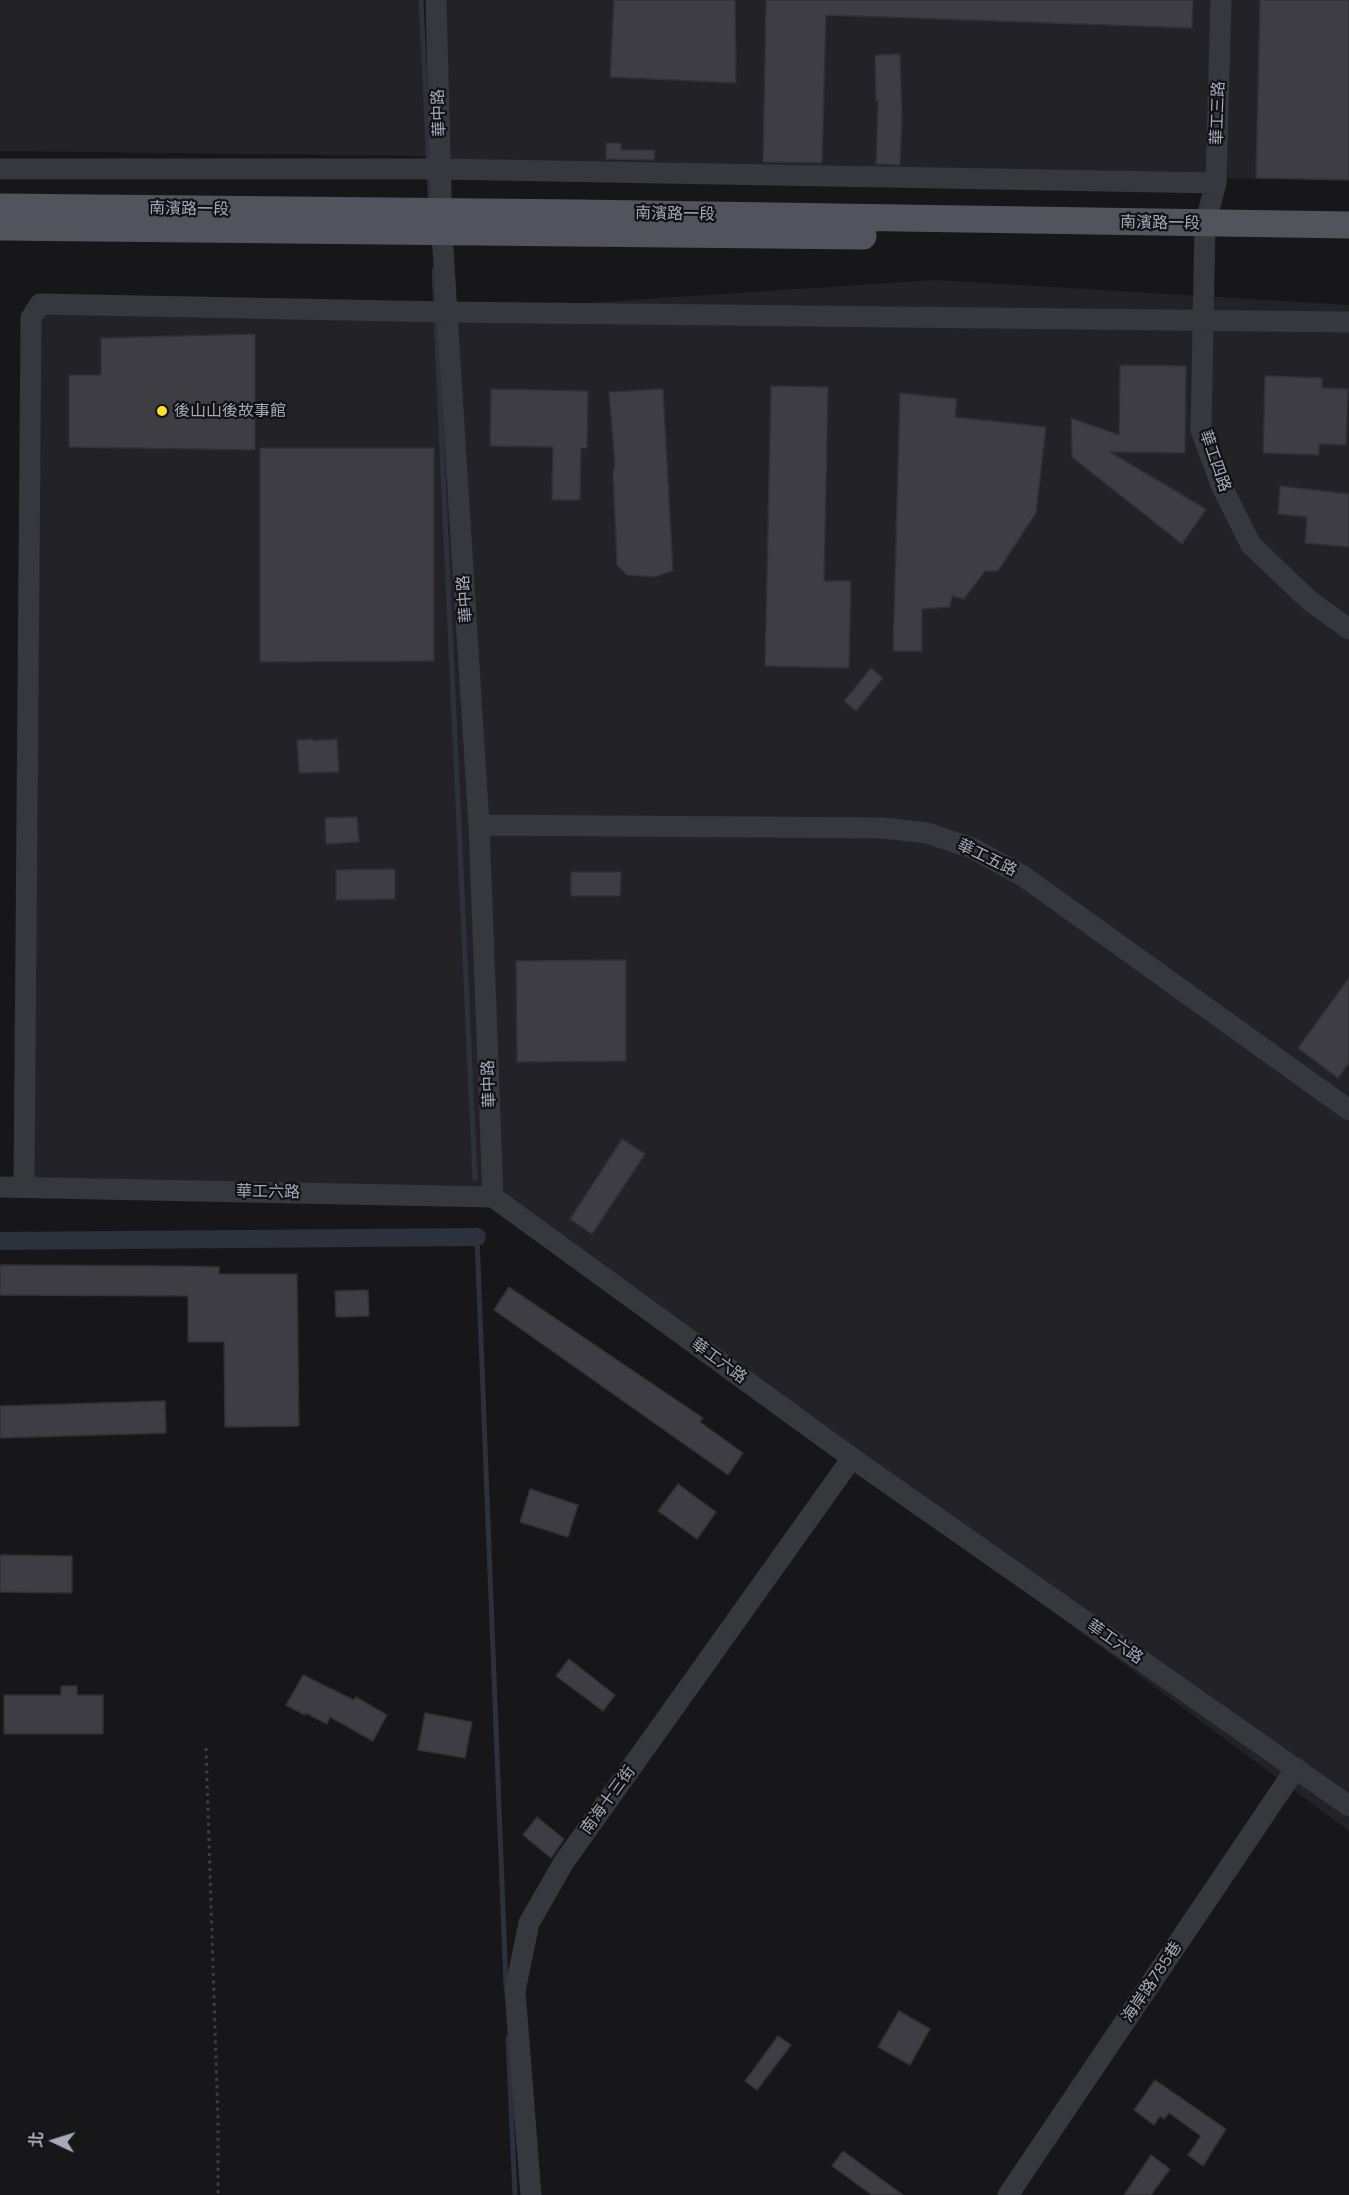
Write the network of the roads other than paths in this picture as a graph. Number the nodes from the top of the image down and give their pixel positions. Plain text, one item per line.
1 (436, 0) edge
2 (1221, 0) edge
3 (0, 169) edge
4 (441, 169) junction
5 (1216, 183) junction
6 (0, 207) edge
7 (442, 223) junction
8 (1349, 225) edge
9 (0, 227) edge
10 (1205, 232) junction
11 (1349, 243) edge
12 (447, 312) junction
13 (1204, 321) junction
14 (1349, 322) edge
15 (1349, 629) edge
16 (479, 825) junction
17 (1349, 1110) edge
18 (0, 1187) edge
19 (24, 1187) junction
20 (493, 1197) junction
21 (852, 1458) junction
22 (1296, 1768) junction
23 (1349, 1806) edge
24 (531, 2195) edge
25 (1008, 2195) edge

1 - 4 street, 華中路
2 - 5 street, 華工三路
3 - 4 street
4 - 5 street
4 - 7 street, 華中路
5 - 10 street, 華工三路
6 - 7 main road, 南濱路一段
7 - 9 main road, 南濱路一段
7 - 10 main road, 南濱路一段
7 - 12 street, 華中路
8 - 10 main road, 南濱路一段
10 - 11 main road, 南濱路一段
10 - 13 street, 華工四路
12 - 13 street
12 - 16 street, 華中路
12 - 19 street
13 - 14 street
13 - 15 street, 華工四路
16 - 17 street, 華工五路
16 - 20 street, 華中路
18 - 19 street, 華工六路
19 - 20 street, 華工六路
20 - 21 street, 華工六路
21 - 22 street, 華工六路
21 - 24 street, 南海十三街
22 - 23 street, 華工六路
22 - 25 street, 海岸路785巷

